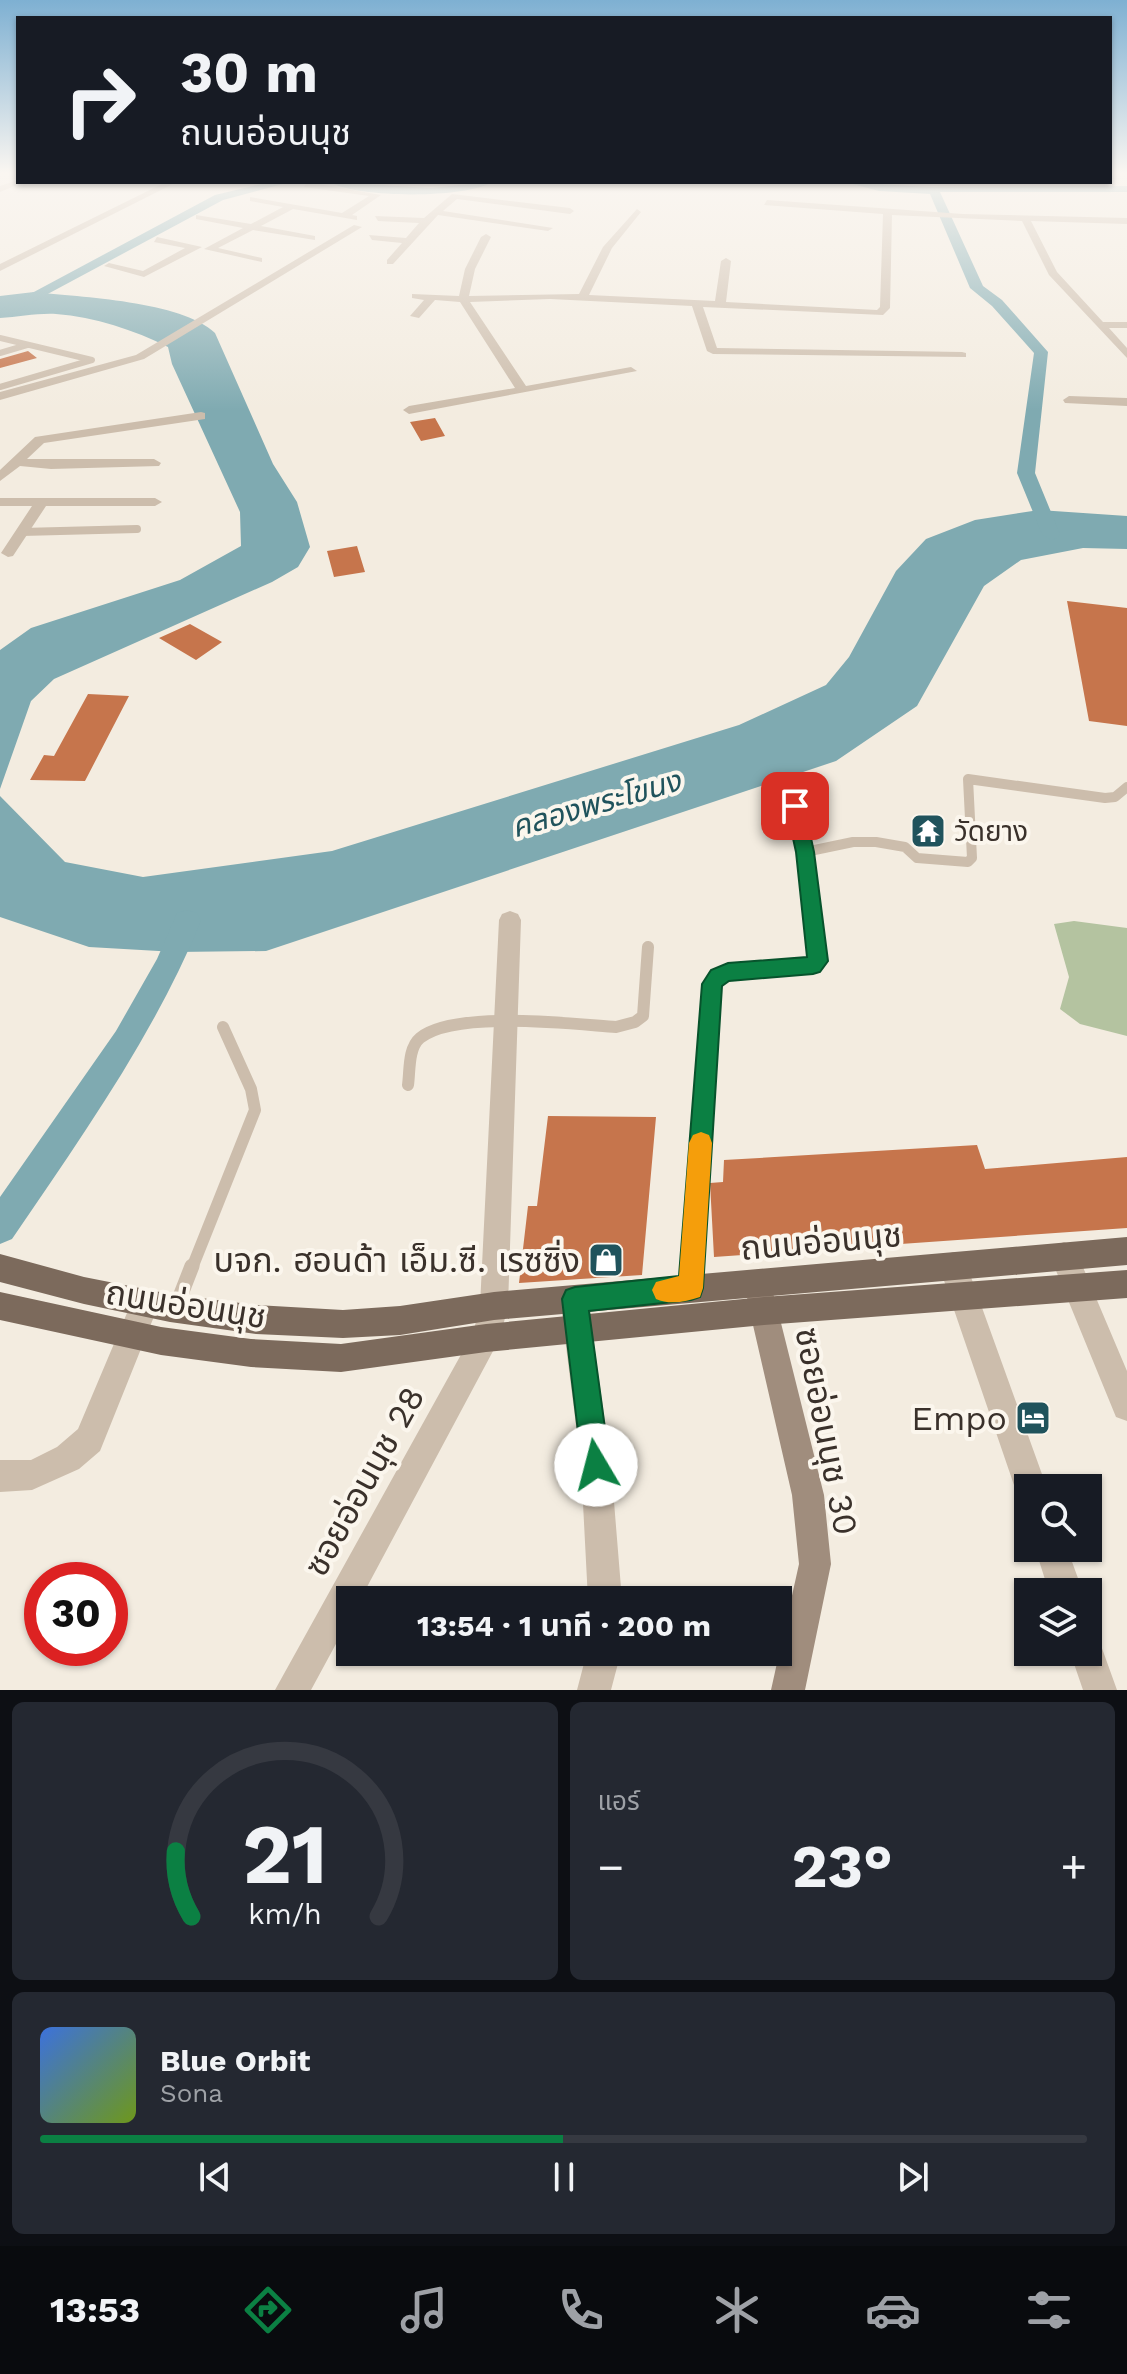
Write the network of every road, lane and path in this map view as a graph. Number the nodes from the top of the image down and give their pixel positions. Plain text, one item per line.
1 (30, 253) edge
2 (183, 253) edge
3 (227, 253) edge
4 (303, 253) edge
5 (398, 253) edge
6 (478, 253) edge
7 (605, 253) edge
8 (887, 253) edge
9 (1043, 253) edge
10 (259, 260) dead end
11 (726, 261) dead end
12 (390, 262) dead end
13 (109, 266) dead end
14 (0, 268) edge
15 (416, 296) dead end
16 (432, 297) junction
17 (583, 297) junction
18 (463, 299) junction
19 (696, 303) junction
20 (720, 304) junction
21 (415, 316) dead end
22 (1102, 325) junction
23 (1127, 325) edge
24 (0, 338) edge
25 (29, 345) junction
26 (0, 353) edge
27 (962, 355) dead end
28 (1127, 355) edge
29 (631, 371) dead end
30 (0, 387) edge
31 (522, 389) junction
32 (0, 396) edge
33 (1069, 400) dead end
34 (1127, 402) edge
35 (409, 410) dead end
36 (201, 416) dead end
37 (20, 462) junction
38 (154, 463) dead end
39 (0, 477) edge
40 (0, 502) edge
41 (42, 502) junction
42 (155, 502) dead end
43 (137, 529) dead end
44 (22, 532) junction
45 (8, 553) dead end
46 (790, 783) dead end
47 (1127, 787) edge
48 (805, 852) junction
49 (510, 920) dead end
50 (648, 947) dead end
51 (507, 1022) junction
52 (223, 1027) dead end
53 (408, 1085) dead end
54 (1127, 1251) edge
55 (1064, 1256) junction
56 (953, 1266) junction
57 (11, 1271) edge
58 (1127, 1284) edge
59 (1077, 1287) junction
60 (691, 1288) junction
61 (760, 1296) junction
62 (965, 1297) junction
63 (145, 1304) junction
64 (494, 1306) junction
65 (2, 1307) edge
66 (175, 1309) junction
67 (576, 1314) junction
68 (132, 1336) junction
69 (486, 1338) junction
70 (1127, 1406) edge
71 (1026, 1474) edge
72 (0, 1476) edge
73 (605, 1586) edge
74 (600, 1666) edge
75 (1092, 1666) edge
76 (292, 1690) edge
77 (594, 1690) edge
78 (788, 1690) edge
79 (1100, 1690) edge

1 - 14 street
2 - 13 street
3 - 10 street
4 - 32 street
5 - 12 street
6 - 18 street
7 - 17 street
8 - 20 street
9 - 22 street
11 - 20 street
15 - 16 street
16 - 18 street
16 - 21 street
17 - 18 street
17 - 19 street
18 - 31 street
19 - 20 street
19 - 27 street
22 - 23 street
22 - 28 street
24 - 25 lane
25 - 26 lane
25 - 30 lane
29 - 31 street
31 - 35 street
33 - 34 street
36 - 37 street
37 - 38 street
37 - 39 street
40 - 41 street
41 - 42 street
41 - 44 street
43 - 44 lane
44 - 45 street
46 - 48 lane
47 - 48 lane
48 - 60 lane
49 - 51 street, ซอยอ่อนนุช 28
50 - 51 lane
51 - 53 lane
51 - 64 street, ซอยอ่อนนุช 28
52 - 66 lane
54 - 55 main road, ถนนอ่อนนุช
55 - 56 main road, ถนนอ่อนนุช
55 - 59 street
56 - 61 main road, ถนนอ่อนนุช
56 - 62 street
57 - 63 main road, ถนนอ่อนนุช
58 - 59 main road, ถนนอ่อนนุช
59 - 62 main road, ถนนอ่อนนุช
59 - 70 street
60 - 61 main road, ถนนอ่อนนุช
60 - 67 main road, ถนนอ่อนนุช
61 - 62 main road, ถนนอ่อนนุช
61 - 67 main road, ถนนอ่อนนุช
61 - 78 street, ซอยอ่อนนุช 30
62 - 71 street
63 - 66 main road, ถนนอ่อนนุช
63 - 68 street
64 - 66 main road, ถนนอ่อนนุช
64 - 67 main road, ถนนอ่อนนุช
64 - 69 street, ซอยอ่อนนุช 28
65 - 68 main road, ถนนอ่อนนุช
67 - 69 main road, ถนนอ่อนนุช
67 - 73 street
68 - 69 main road, ถนนอ่อนนุช
68 - 72 street
69 - 76 street, ซอยอ่อนนุช 28
74 - 77 street
75 - 79 street

